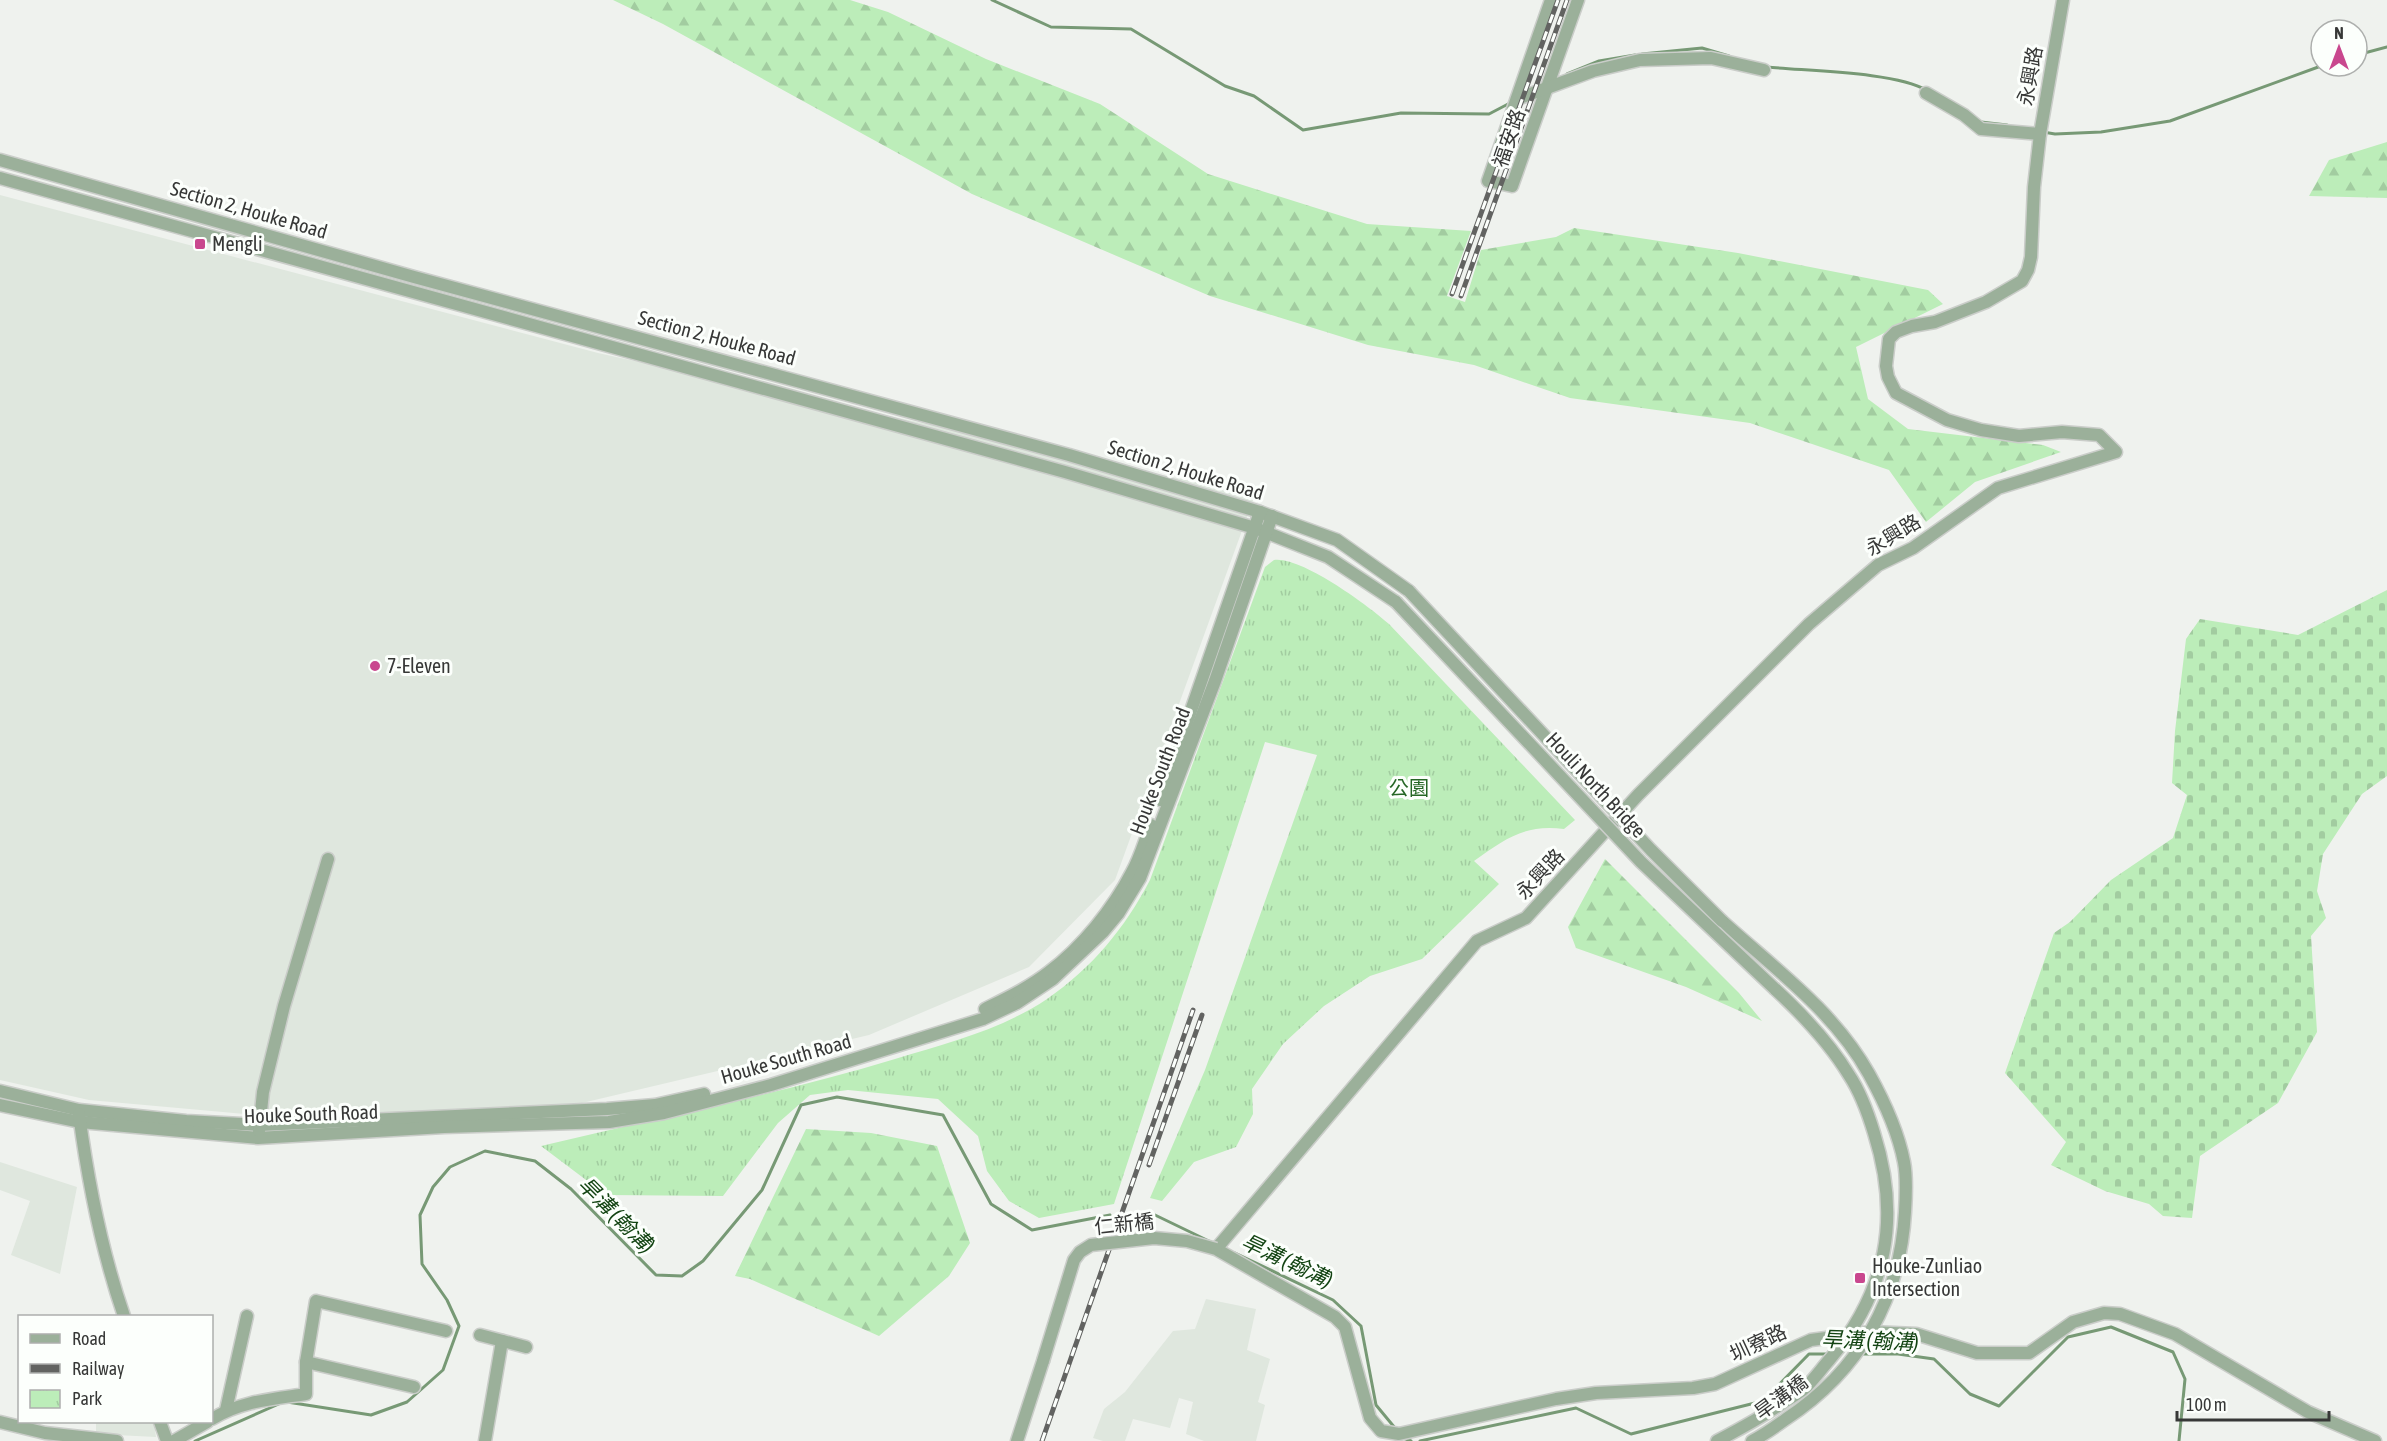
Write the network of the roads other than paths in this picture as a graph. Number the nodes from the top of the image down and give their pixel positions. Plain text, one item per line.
1 (1551, 0) edge
2 (1578, 0) edge
3 (2063, 0) edge
4 (1764, 70) dead end
5 (1546, 90) junction
6 (1926, 93) dead end
7 (1517, 99) junction
8 (2040, 134) junction
9 (0, 160) edge
10 (0, 178) edge
11 (154, 204) junction
12 (150, 219) junction
13 (576, 320) junction
14 (572, 337) junction
15 (905, 411) junction
16 (902, 427) junction
17 (1266, 514) junction
18 (1261, 530) junction
19 (1409, 591) joint
20 (1396, 602) joint
21 (1210, 679) junction
22 (328, 859) dead end
23 (0, 1091) edge
24 (0, 1105) edge
25 (79, 1116) junction
26 (259, 1125) junction
27 (258, 1138) junction
28 (1216, 1249) junction
29 (123, 1315) edge
30 (247, 1316) dead end
31 (446, 1331) dead end
32 (1871, 1332) junction
33 (480, 1335) dead end
34 (1850, 1335) junction
35 (502, 1341) junction
36 (526, 1347) dead end
37 (306, 1362) junction
38 (414, 1387) dead end
39 (226, 1410) junction
40 (213, 1418) edge
41 (0, 1422) edge
42 (160, 1423) edge
43 (205, 1423) edge
44 (1755, 1439) edge
45 (117, 1441) edge
46 (167, 1441) edge
47 (174, 1441) edge
48 (485, 1441) edge
49 (1017, 1441) edge
50 (1717, 1441) edge
51 (2375, 1441) edge

1 - 7 street, 福安路
2 - 5 street, 福安路
3 - 8 street, 永興路
4 - 5 street
5 - 7 street
5 - 7 street, 福安路
6 - 8 street
8 - 28 street, 永興路
9 - 11 street, Section 2, Houke Road
10 - 12 street, Section 2, Houke Road
11 - 12 street
11 - 13 street, Section 2, Houke Road
12 - 14 street, Section 2, Houke Road
13 - 14 street
13 - 15 street, Section 2, Houke Road
14 - 16 street, Section 2, Houke Road
15 - 16 street
15 - 17 street, Section 2, Houke Road
16 - 18 street, Section 2, Houke Road
17 - 18 street, Houke South Road
17 - 19 street, Section 2, Houke Road
18 - 20 street, Section 2, Houke Road
18 - 21 street, Houke South Road
19 - 32 street, Houli North Bridge, bridge
20 - 34 street, Houli North Bridge, bridge
21 - 26 street, Houke South Road
21 - 27 street, Houke South Road
22 - 26 street
23 - 25 street, Houke South Road
24 - 25 street, Houke South Road
25 - 26 street, Houke South Road
25 - 27 street, Houke South Road
25 - 29 street
26 - 27 street
28 - 34 street, 圳寮路
28 - 49 street, 仁新橋, bridge
30 - 39 street
31 - 37 street
32 - 34 street, 圳寮路
32 - 44 street, 旱溝橋
32 - 51 street, 圳寮路
33 - 35 street
34 - 50 street, 旱溝橋
35 - 36 street
35 - 48 street
37 - 38 street
37 - 39 street
39 - 40 street
41 - 45 street
42 - 46 street
43 - 47 street

